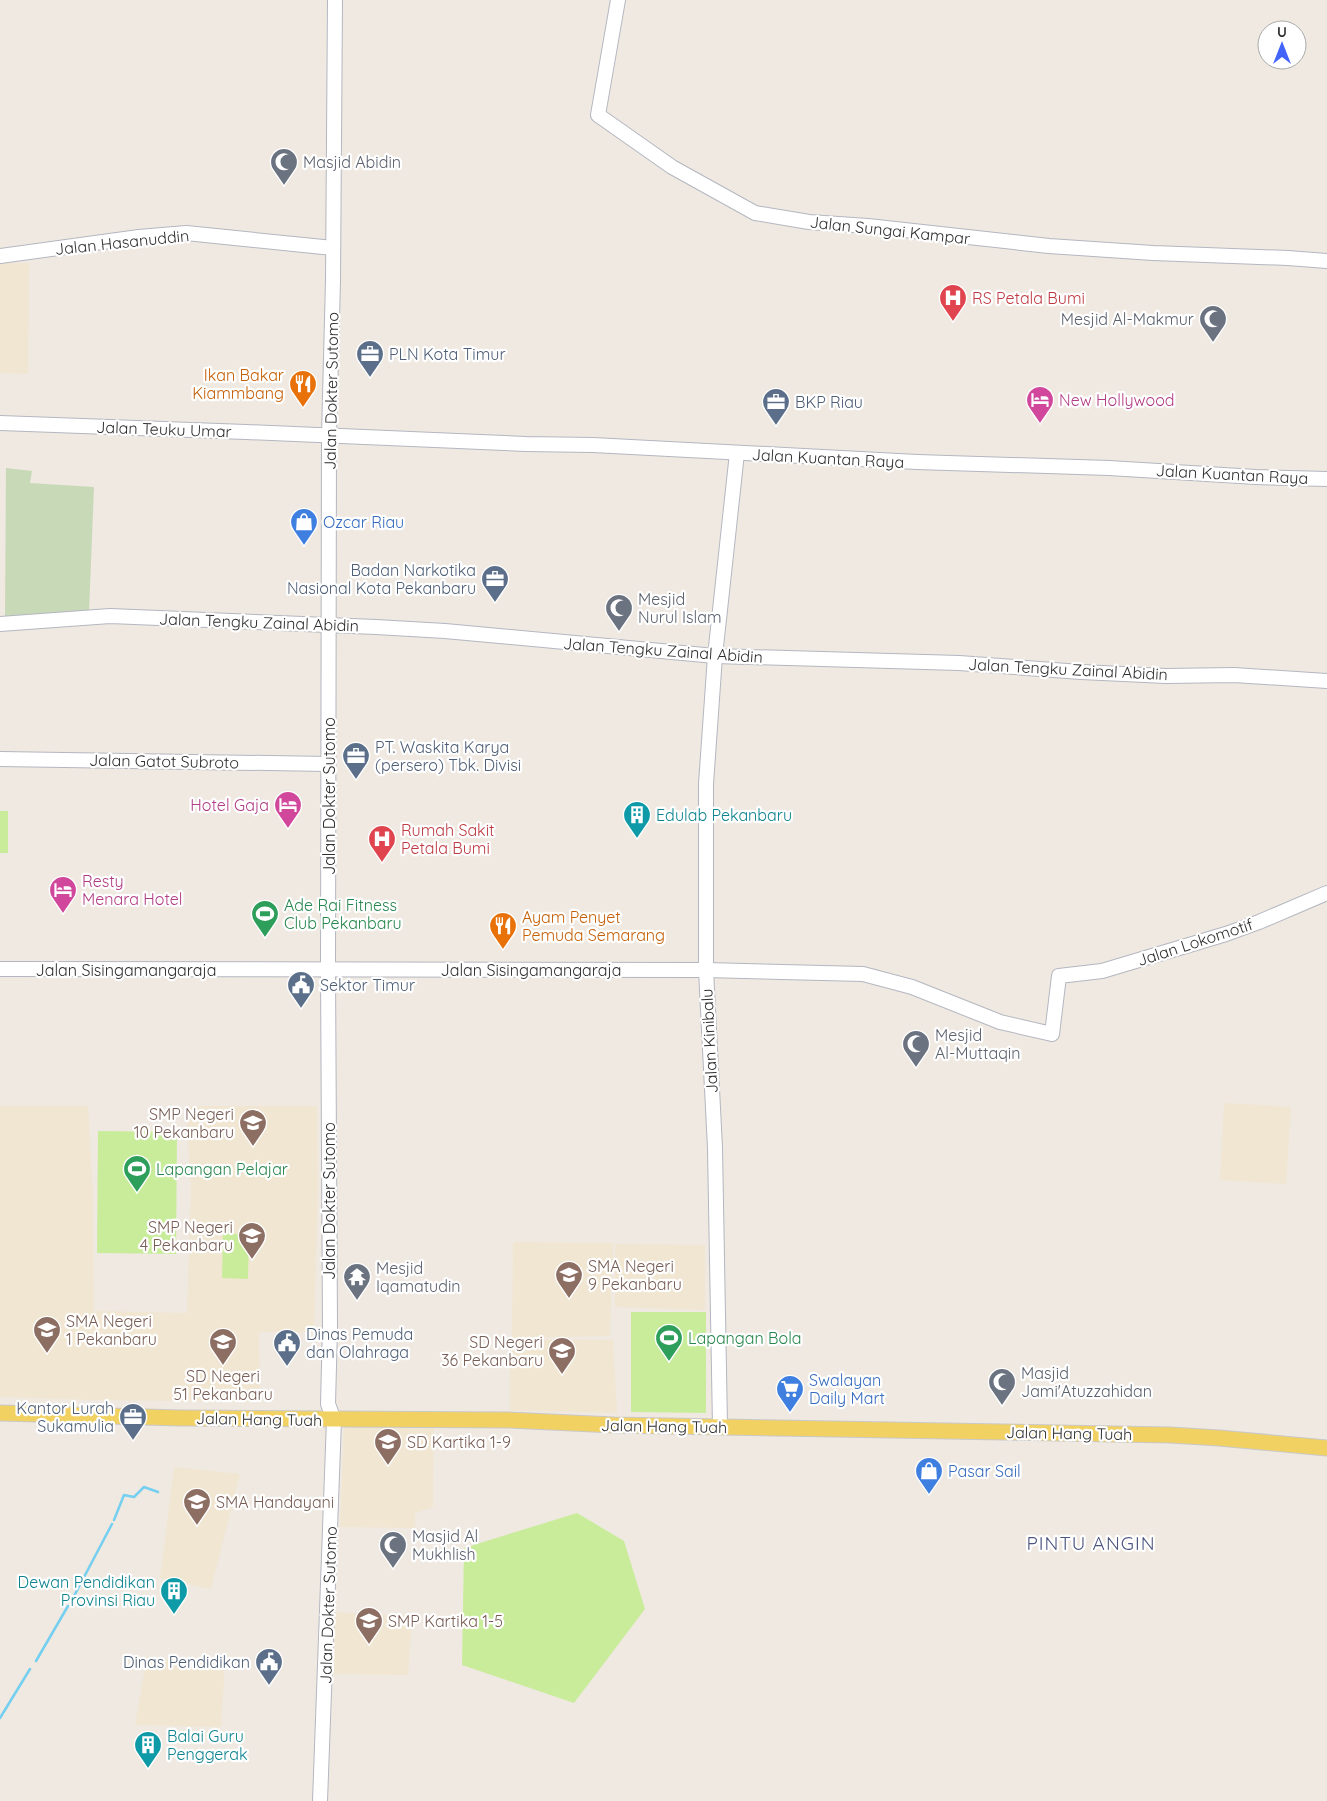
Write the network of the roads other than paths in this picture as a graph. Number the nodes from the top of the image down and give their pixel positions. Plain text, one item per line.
1 (335, 0) edge
2 (618, 0) edge
3 (334, 248) junction
4 (0, 256) edge
5 (1327, 261) edge
6 (0, 423) edge
7 (329, 436) junction
8 (737, 453) junction
9 (1327, 479) edge
10 (0, 624) edge
11 (330, 625) junction
12 (715, 656) junction
13 (1327, 682) edge
14 (0, 759) edge
15 (328, 764) junction
16 (1327, 893) edge
17 (0, 969) edge
18 (328, 970) junction
19 (706, 970) junction
20 (1052, 1034) joint
21 (0, 1413) edge
22 (334, 1420) junction
23 (720, 1426) junction
24 (1327, 1448) edge
25 (320, 1801) edge

1 - 3 street, Jalan Dokter Sutomo
2 - 5 street, Jalan Sungai Kampar
3 - 4 street, Jalan Hasanuddin
3 - 7 street, Jalan Dokter Sutomo
6 - 7 street, Jalan Teuku Umar
7 - 8 street, Jalan Kuantan Raya
7 - 11 street, Jalan Dokter Sutomo
8 - 9 street, Jalan Kuantan Raya
8 - 12 street, Jalan Kinibalu
10 - 11 street, Jalan Tengku Zainal Abidin
11 - 12 street, Jalan Tengku Zainal Abidin
11 - 15 street, Jalan Dokter Sutomo
12 - 13 street, Jalan Tengku Zainal Abidin
12 - 19 street, Jalan Kinibalu
14 - 15 street, Jalan Gatot Subroto
15 - 18 street, Jalan Dokter Sutomo
16 - 20 street, Jalan Lokomotif
17 - 18 street, Jalan Sisingamangaraja
18 - 19 street, Jalan Sisingamangaraja
18 - 22 street, Jalan Dokter Sutomo
19 - 20 street, Jalan Sisingamangaraja
19 - 23 street, Jalan Kinibalu
21 - 22 main road, Jalan Hang Tuah
22 - 23 main road, Jalan Hang Tuah
22 - 25 street, Jalan Dokter Sutomo
23 - 24 main road, Jalan Hang Tuah

